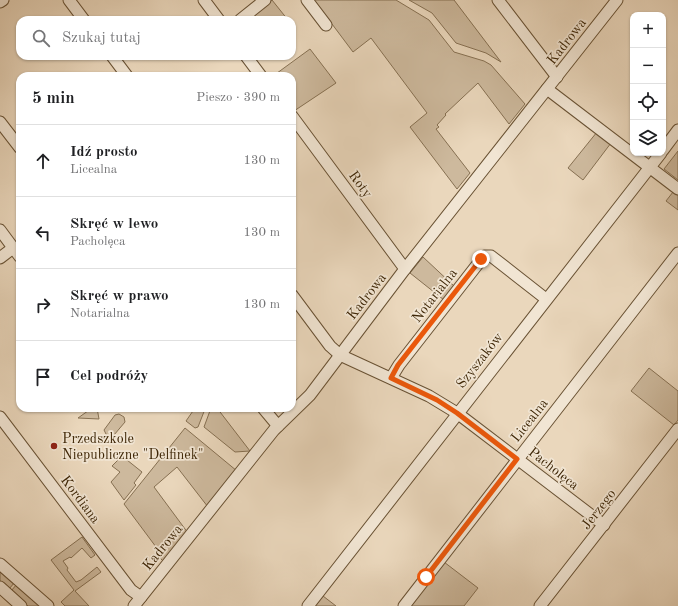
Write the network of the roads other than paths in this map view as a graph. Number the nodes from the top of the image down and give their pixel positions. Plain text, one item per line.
1 (3, 0) edge
2 (69, 0) edge
3 (204, 0) edge
4 (265, 0) edge
5 (307, 0) edge
6 (498, 0) edge
7 (0, 2) edge
8 (612, 2) edge
9 (81, 16) edge
10 (216, 16) edge
11 (245, 16) edge
12 (326, 25) dead end
13 (115, 60) edge
14 (249, 60) edge
15 (124, 72) edge
16 (258, 72) edge
17 (557, 77) junction
18 (547, 89) junction
19 (296, 121) edge
20 (0, 122) edge
21 (678, 130) edge
22 (16, 143) edge
23 (666, 146) edge
24 (658, 156) edge
25 (650, 167) junction
26 (678, 189) edge
27 (0, 230) edge
28 (16, 252) edge
29 (16, 253) edge
30 (678, 253) edge
31 (0, 258) edge
32 (405, 269) junction
33 (546, 299) junction
34 (296, 300) edge
35 (340, 355) junction
36 (391, 378) junction
37 (296, 409) edge
38 (266, 412) edge
39 (292, 412) edge
40 (457, 413) junction
41 (0, 417) edge
42 (278, 426) junction
43 (678, 429) edge
44 (517, 459) junction
45 (604, 525) junction
46 (0, 564) edge
47 (0, 587) edge
48 (137, 602) edge
49 (21, 606) edge
50 (48, 606) edge
51 (308, 606) edge
52 (404, 606) edge
53 (540, 606) edge

1 - 7 street
2 - 9 street
3 - 10 street
4 - 11 street
5 - 12 street
6 - 17 street
8 - 17 street, Kadrowa
13 - 15 street
14 - 16 street
17 - 18 street, Kadrowa
18 - 25 street
18 - 32 street, Kadrowa
19 - 32 street, Roty
20 - 22 street
21 - 23 street
24 - 25 street, Szyszaków
25 - 26 street
25 - 33 street, Szyszaków
27 - 28 street
29 - 31 street
30 - 44 street, Licealna
32 - 35 street, Kadrowa
33 - 36 street, Notarialna
33 - 40 street, Szyszaków
34 - 35 street
35 - 36 street, Pacholęca
35 - 37 street, Kadrowa
36 - 40 street, Pacholęca
38 - 42 street
39 - 42 street, Kadrowa
40 - 44 street, Pacholęca
40 - 51 street, Szyszaków
41 - 48 street, Kordiana
42 - 48 street, Kadrowa
43 - 45 street, Jerzego
44 - 45 street, Pacholęca
44 - 52 street, Licealna
45 - 53 street, Jerzego
46 - 50 street
47 - 49 street

